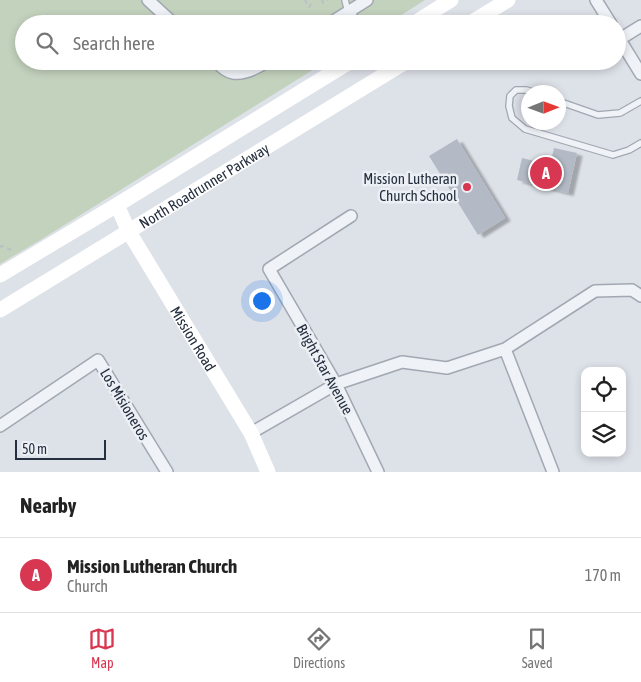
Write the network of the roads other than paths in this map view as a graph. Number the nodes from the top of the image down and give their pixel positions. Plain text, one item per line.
1 (148, 0) edge
2 (344, 0) edge
3 (368, 0) edge
4 (451, 0) edge
5 (508, 0) edge
6 (596, 0) edge
7 (348, 12) junction
8 (164, 15) edge
9 (343, 15) edge
10 (350, 15) edge
11 (427, 15) edge
12 (484, 15) edge
13 (605, 15) edge
14 (641, 26) edge
15 (626, 33) edge
16 (626, 50) edge
17 (227, 70) edge
18 (250, 70) edge
19 (337, 70) edge
20 (393, 70) edge
21 (641, 74) edge
22 (521, 90) edge
23 (641, 101) edge
24 (566, 104) edge
25 (521, 126) edge
26 (528, 130) edge
27 (641, 143) edge
28 (117, 205) junction
29 (351, 216) dead end
30 (129, 232) junction
31 (0, 275) edge
32 (641, 296) edge
33 (0, 310) edge
34 (505, 349) junction
35 (336, 384) junction
36 (0, 426) edge
37 (251, 433) junction
38 (167, 472) edge
39 (268, 472) edge
40 (378, 472) edge
41 (553, 472) edge

1 - 8 street
2 - 7 lane
3 - 7 street
4 - 11 main road
5 - 12 main road
6 - 13 street
7 - 9 street
7 - 10 street
14 - 15 street
16 - 21 street
17 - 18 street
19 - 28 main road, North Roadrunner Parkway
20 - 30 main road, North Roadrunner Parkway
22 - 25 lane
23 - 24 lane
26 - 27 lane
28 - 30 main road, Mission Road
28 - 31 main road, North Roadrunner Parkway
29 - 35 street, Bright Star Avenue
30 - 33 main road, North Roadrunner Parkway
30 - 37 main road, Mission Road
32 - 34 street
34 - 35 street
34 - 41 street
35 - 37 street
35 - 40 street, Bright Star Avenue
36 - 38 street, Los Misioneros
37 - 39 main road, Mission Road

